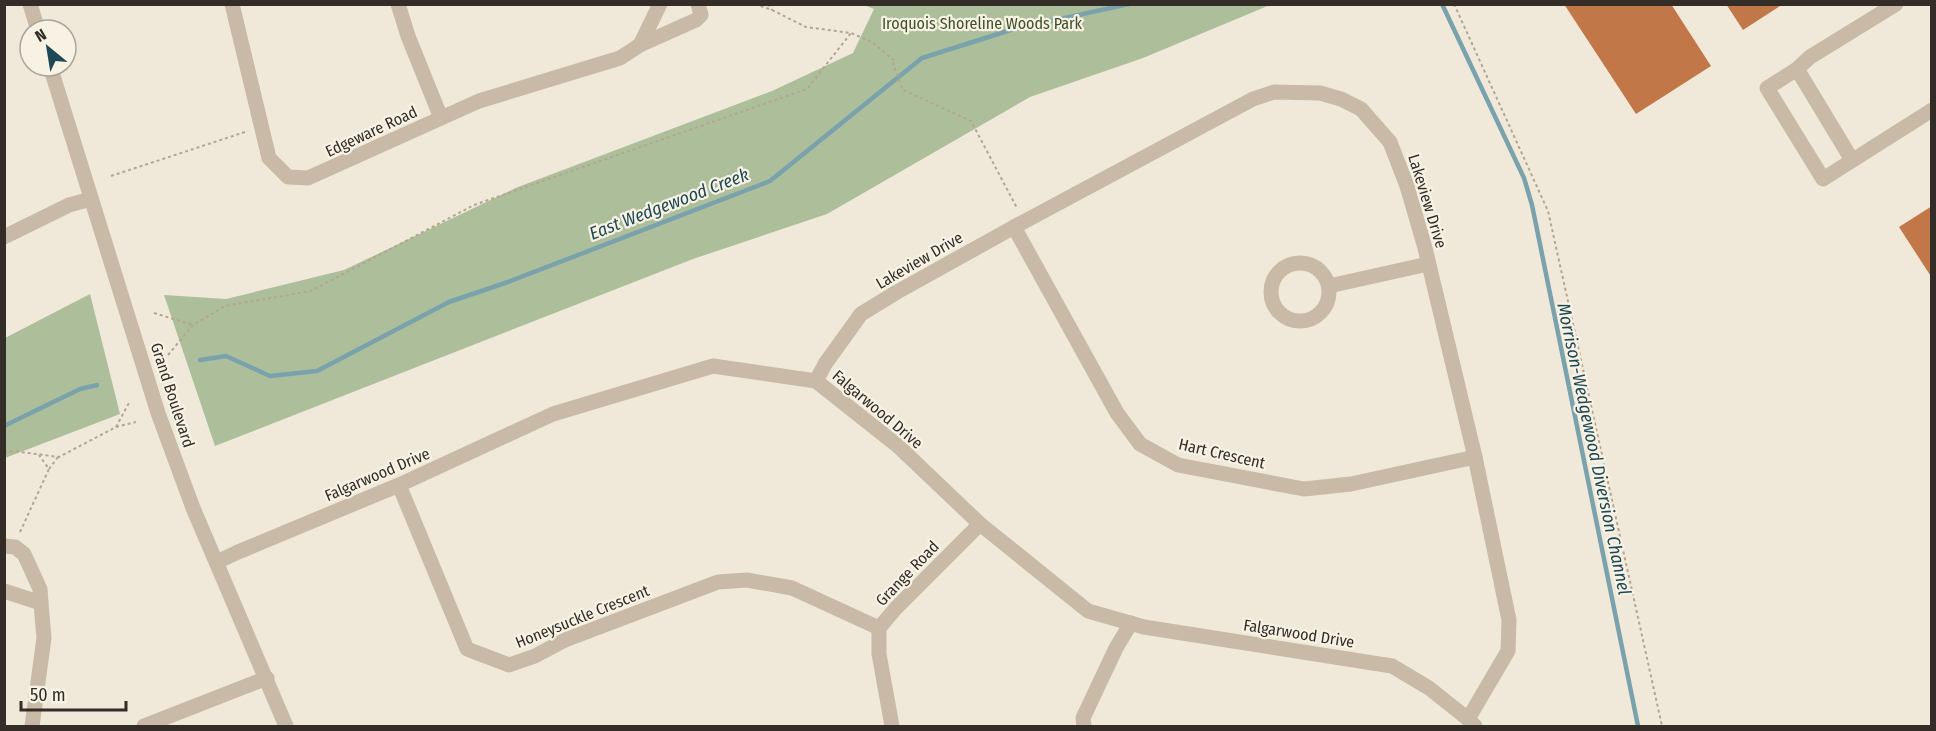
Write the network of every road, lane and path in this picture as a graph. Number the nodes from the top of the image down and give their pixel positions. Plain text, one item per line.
1 (232, 4) edge
2 (398, 4) edge
3 (660, 4) edge
4 (698, 4) edge
5 (755, 4) edge
6 (768, 4) edge
7 (1454, 4) edge
8 (1896, 4) edge
9 (772, 10) junction
10 (851, 33) junction
11 (640, 45) junction
12 (1797, 69) junction
13 (54, 78) edge
14 (1932, 110) edge
15 (441, 118) junction
16 (262, 127) junction
17 (1852, 160) junction
18 (111, 176) dead end
19 (91, 199) junction
20 (1014, 227) junction
21 (4, 237) edge
22 (1428, 264) junction
23 (1329, 286) dead end
24 (154, 313) dead end
25 (193, 325) junction
26 (168, 355) dead end
27 (816, 381) junction
28 (130, 401) dead end
29 (136, 422) dead end
30 (116, 427) junction
31 (4, 453) edge
32 (38, 454) junction
33 (59, 457) junction
34 (1475, 457) junction
35 (49, 469) junction
36 (399, 485) junction
37 (980, 524) junction
38 (20, 532) dead end
39 (4, 546) edge
40 (217, 562) junction
41 (4, 591) edge
42 (41, 603) junction
43 (1131, 623) junction
44 (879, 628) junction
45 (267, 678) junction
46 (1472, 723) edge
47 (32, 726) edge
48 (144, 726) edge
49 (286, 726) edge
50 (892, 726) edge
51 (1084, 726) edge
52 (1662, 726) edge

1 - 16 street, Edgeware Road
2 - 15 street
3 - 11 street
4 - 11 street, Edgeware Road
5 - 9 path
6 - 9 path
7 - 52 path
8 - 12 street
9 - 10 path
10 - 20 path
10 - 25 path
11 - 15 street, Edgeware Road
12 - 17 street
12 - 17 street
13 - 19 street, Grand Boulevard
14 - 17 street
15 - 16 street, Edgeware Road
16 - 18 path
19 - 21 street
19 - 40 street, Grand Boulevard
20 - 22 street, Lakeview Drive
20 - 27 street, Lakeview Drive
20 - 34 street, Hart Crescent
22 - 23 street
22 - 34 street, Lakeview Drive
24 - 25 path
25 - 26 path
27 - 36 street, Falgarwood Drive
27 - 37 street, Falgarwood Drive
28 - 30 path
29 - 30 path
30 - 33 path
31 - 32 path
32 - 33 path
32 - 35 path
33 - 35 path
34 - 46 street, Lakeview Drive
35 - 38 path
36 - 40 street, Falgarwood Drive
36 - 44 street, Honeysuckle Crescent
37 - 43 street, Falgarwood Drive
37 - 44 street, Grange Road
39 - 42 street
40 - 45 street, Grand Boulevard
41 - 42 street
42 - 47 street
43 - 46 street, Falgarwood Drive
43 - 51 street
44 - 50 street, Grange Road
45 - 48 street
45 - 49 street, Grand Boulevard

